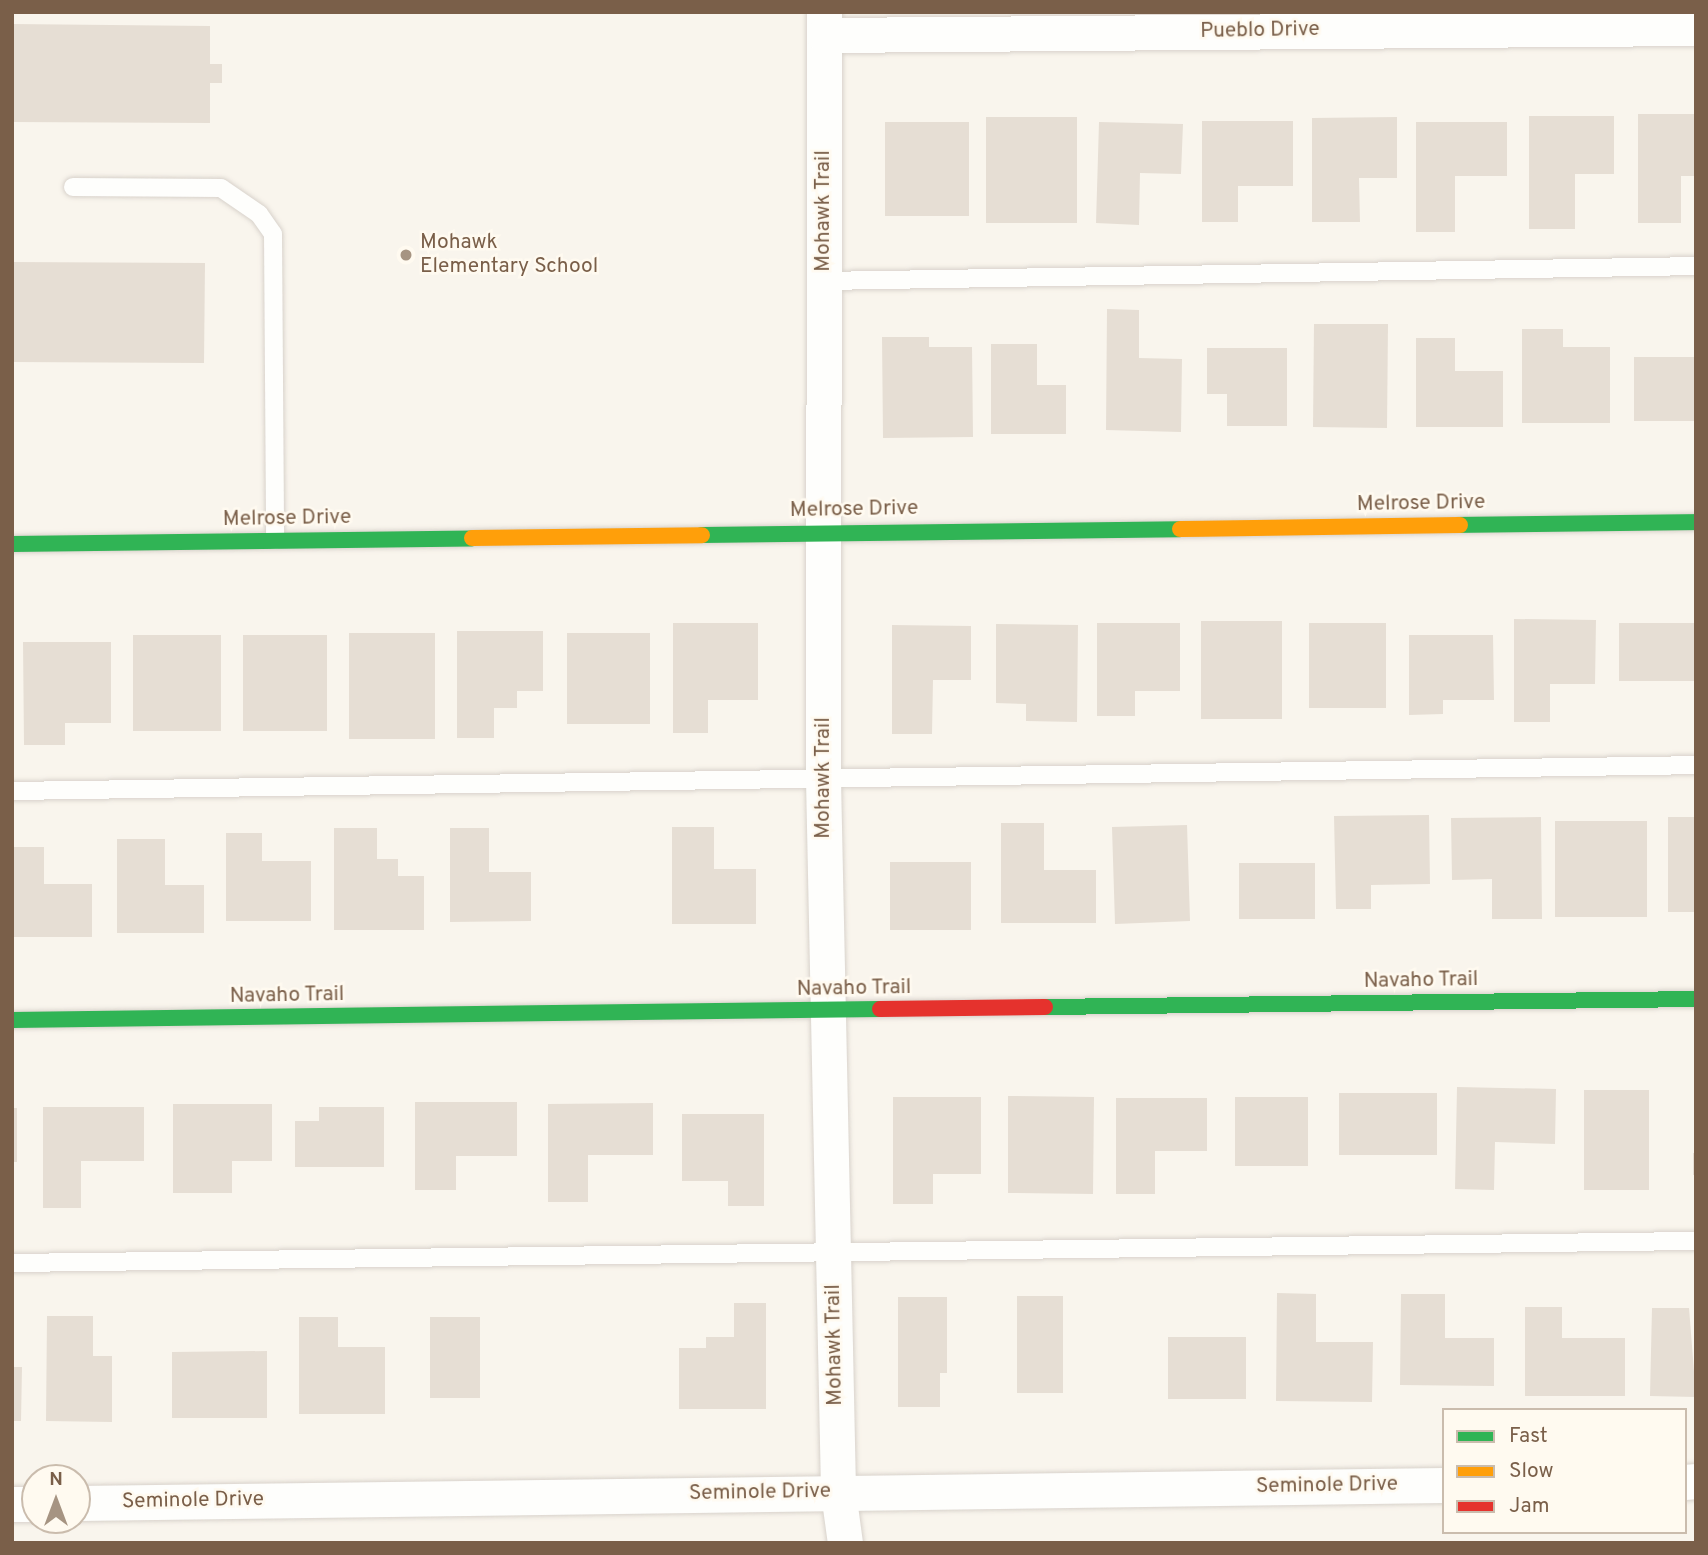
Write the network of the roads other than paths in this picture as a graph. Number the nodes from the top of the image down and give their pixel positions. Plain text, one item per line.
1 (824, 24) edge
2 (1696, 28) edge
3 (73, 187) dead end
4 (1696, 266) edge
5 (823, 281) junction
6 (1696, 522) edge
7 (825, 531) junction
8 (275, 540) junction
9 (12, 544) edge
10 (1696, 765) edge
11 (823, 779) junction
12 (12, 790) edge
13 (1696, 999) edge
14 (828, 1010) junction
15 (12, 1020) edge
16 (1696, 1241) edge
17 (833, 1248) junction
18 (12, 1263) edge
19 (1442, 1485) edge
20 (838, 1492) junction
21 (91, 1503) edge
22 (845, 1543) edge

1 - 2 street, Pueblo Drive
1 - 5 street, Mohawk Trail
3 - 8 lane
4 - 5 lane
5 - 7 street, Mohawk Trail
6 - 7 street, Melrose Drive
7 - 8 street, Melrose Drive
7 - 11 street, Mohawk Trail
8 - 9 street, Melrose Drive
10 - 11 lane
11 - 12 lane
11 - 14 street, Mohawk Trail
13 - 14 street, Navaho Trail
14 - 15 street, Navaho Trail
14 - 17 street, Mohawk Trail
16 - 17 lane
17 - 18 lane
17 - 20 street, Mohawk Trail
19 - 20 street, Seminole Drive
20 - 21 street, Seminole Drive
20 - 22 street, Mohawk Trail

